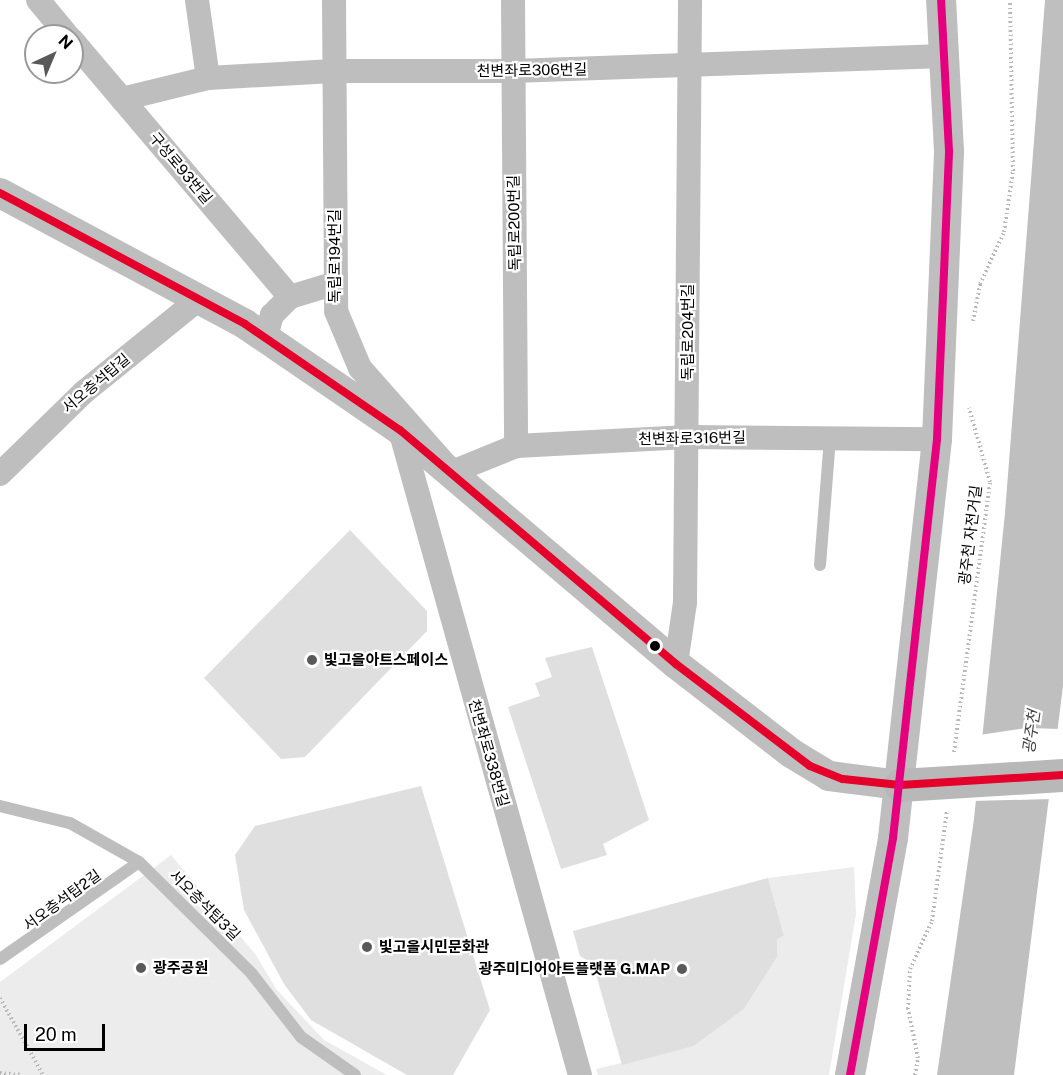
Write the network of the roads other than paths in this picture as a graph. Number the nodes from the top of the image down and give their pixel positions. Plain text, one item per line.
1 (38, 0) edge
2 (197, 0) edge
3 (334, 0) edge
4 (513, 0) edge
5 (690, 0) edge
6 (941, 0) edge
7 (58, 24) edge
8 (84, 54) edge
9 (945, 56) junction
10 (689, 65) junction
11 (333, 70) junction
12 (513, 71) junction
13 (208, 78) junction
14 (122, 99) junction
15 (0, 193) edge
16 (336, 283) junction
17 (290, 297) junction
18 (199, 299) junction
19 (266, 337) junction
20 (400, 430) junction
21 (688, 437) junction
22 (830, 437) junction
23 (937, 439) junction
24 (516, 446) junction
25 (452, 472) junction
26 (0, 474) edge
27 (820, 565) dead end
28 (676, 664) junction
29 (1063, 775) edge
30 (900, 785) junction
31 (0, 806) edge
32 (139, 862) junction
33 (0, 959) edge
34 (355, 1075) edge
35 (580, 1075) edge
36 (850, 1075) edge

1 - 7 street
2 - 13 street
3 - 11 street, 독립로194번길
4 - 12 street, 독립로200번길
5 - 10 street, 독립로204번길
6 - 9 street
8 - 14 street, 구성로93번길
9 - 10 street, 천변좌로306번길
9 - 23 street
10 - 12 street, 천변좌로306번길
10 - 21 street, 독립로204번길
11 - 12 street, 천변좌로306번길
11 - 13 street, 천변좌로306번길
11 - 16 street, 독립로194번길
12 - 24 street, 독립로200번길
13 - 14 street, 천변좌로306번길
14 - 17 street, 구성로93번길
15 - 18 street
16 - 17 street
16 - 25 street, 독립로194번길
17 - 19 street
18 - 19 street
18 - 26 street, 서오층석탑길
19 - 20 street
20 - 25 street
20 - 35 street, 천변좌로338번길
21 - 22 street, 천변좌로316번길
21 - 24 street, 천변좌로316번길
21 - 28 street, 독립로204번길
22 - 23 street, 천변좌로316번길
22 - 27 lane
23 - 30 street
24 - 25 street, 천변좌로316번길
25 - 28 street
28 - 30 street
29 - 30 main road, bridge
30 - 36 street
31 - 32 lane, 서오층석탑3길
32 - 33 lane, 서오층석탑2길
32 - 34 lane, 서오층석탑3길

